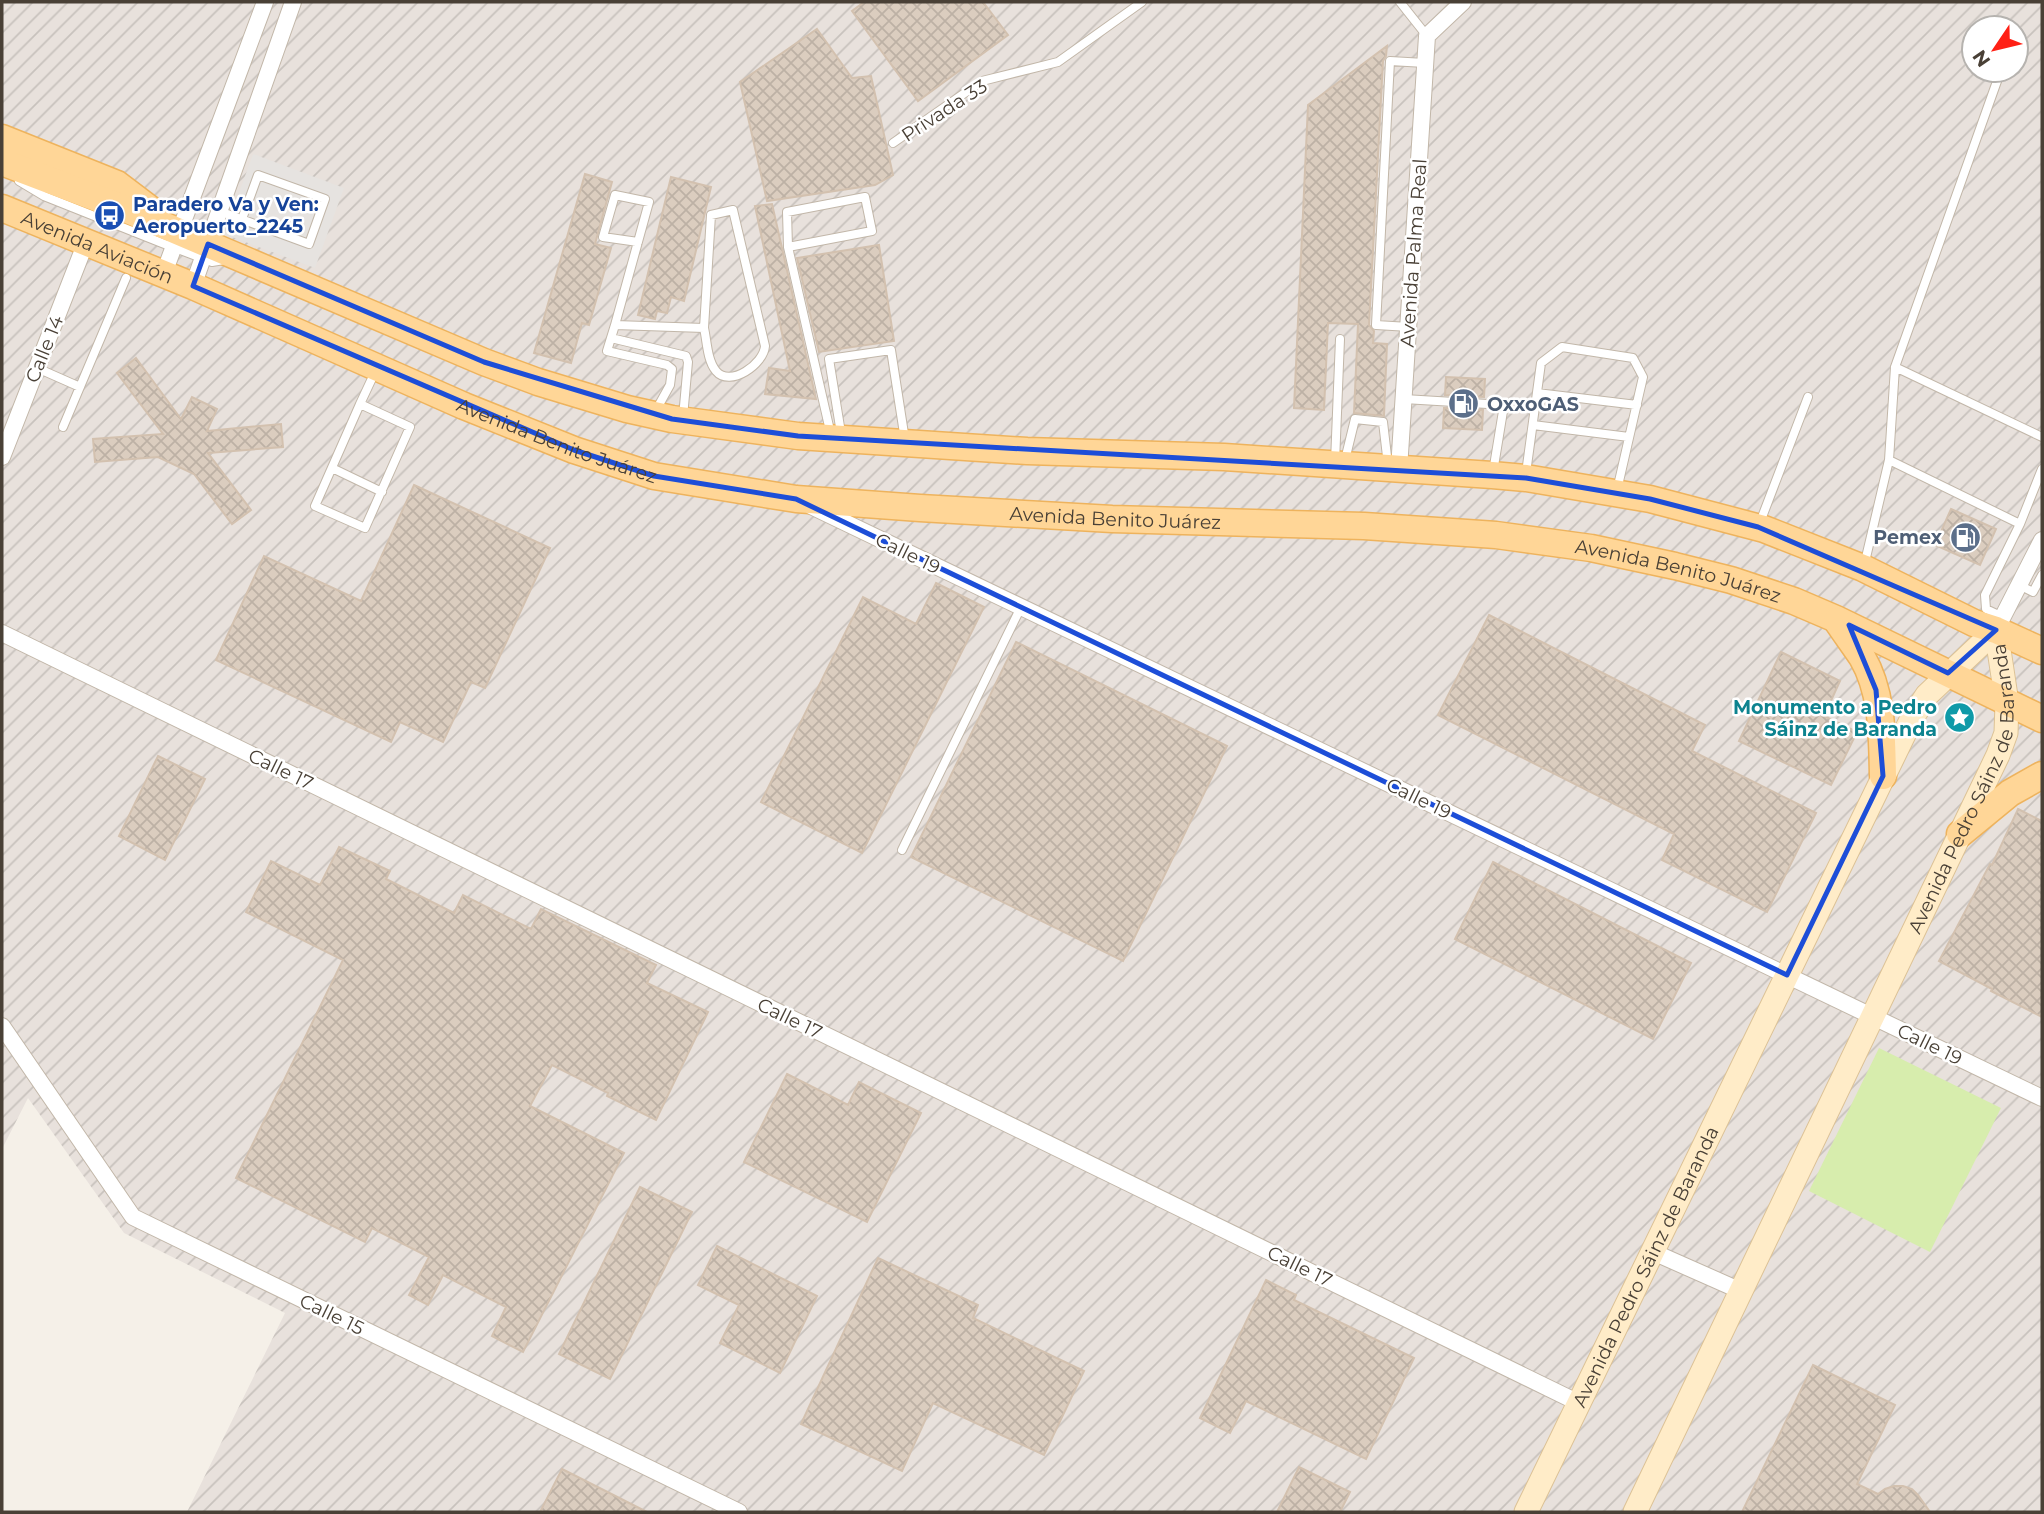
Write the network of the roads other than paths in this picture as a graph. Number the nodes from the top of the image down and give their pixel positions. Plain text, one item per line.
1 (293, 2) edge
2 (1142, 2) edge
3 (1400, 2) edge
4 (1463, 2) edge
5 (262, 10) edge
6 (285, 27) junction
7 (1427, 36) junction
8 (1425, 62) junction
9 (1996, 84) edge
10 (226, 105) junction
11 (253, 115) junction
12 (2, 138) edge
13 (893, 143) dead end
14 (2, 162) edge
15 (2, 170) edge
16 (2, 208) edge
17 (219, 211) junction
18 (242, 219) junction
19 (176, 239) junction
20 (86, 242) junction
21 (638, 242) junction
22 (788, 247) junction
23 (205, 251) junction
24 (163, 273) junction
25 (126, 278) dead end
26 (193, 285) junction
27 (615, 325) junction
28 (1409, 327) junction
29 (704, 328) junction
30 (611, 338) junction
31 (1340, 339) dead end
32 (377, 367) junction
33 (1895, 367) junction
34 (37, 368) junction
35 (80, 387) junction
36 (1537, 393) junction
37 (1808, 397) dead end
38 (1404, 399) junction
39 (360, 404) junction
40 (1637, 405) junction
41 (654, 414) junction
42 (683, 420) junction
43 (1533, 425) junction
44 (62, 427) dead end
45 (1629, 437) junction
46 (2042, 437) edge
47 (837, 438) junction
48 (905, 443) junction
49 (2, 457) edge
50 (1889, 460) junction
51 (1339, 465) junction
52 (332, 468) junction
53 (1394, 469) junction
54 (2042, 469) edge
55 (1492, 475) junction
56 (1525, 478) junction
57 (382, 492) junction
58 (1616, 493) junction
59 (796, 499) junction
60 (2020, 524) junction
61 (1758, 527) junction
62 (2042, 540) edge
63 (1863, 568) junction
64 (2042, 575) edge
65 (2019, 585) junction
66 (1021, 607) junction
67 (1836, 619) junction
68 (1999, 623) junction
69 (2, 633) edge
70 (2042, 651) edge
71 (1948, 673) junction
72 (2007, 703) junction
73 (2042, 719) edge
74 (2042, 775) edge
75 (1883, 776) junction
76 (1960, 834) junction
77 (902, 850) dead end
78 (1787, 975) junction
79 (1873, 1017) junction
80 (2, 1026) edge
81 (2042, 1098) edge
82 (1653, 1252) junction
83 (1741, 1291) junction
84 (1579, 1403) junction
85 (739, 1512) edge
86 (1526, 1512) edge
87 (1634, 1512) edge

1 - 6 street
2 - 13 lane, Privada 33
3 - 7 lane
4 - 7 street
5 - 6 street
5 - 10 street
6 - 11 street
7 - 8 street, Avenida Palma Real
8 - 28 street, Avenida Palma Real
8 - 28 lane
9 - 33 lane
10 - 11 street
10 - 19 street
11 - 17 street
12 - 19 main road
14 - 19 main road
15 - 19 lane
16 - 20 main road, Avenida Aviación
17 - 18 lane
17 - 23 street
18 - 18 lane
19 - 23 main road
19 - 24 street
20 - 24 main road, Avenida Aviación
20 - 34 street, Calle 14
21 - 21 lane
21 - 27 lane
22 - 22 lane
22 - 47 lane
23 - 26 street
23 - 41 main road
24 - 26 main road, Avenida Aviación
25 - 35 lane
26 - 32 main road, Avenida Benito Juárez
27 - 29 lane
27 - 30 lane
28 - 38 street, Avenida Palma Real
29 - 29 lane
30 - 41 lane
30 - 42 lane
31 - 51 lane
32 - 39 lane
32 - 59 main road, Avenida Benito Juárez
33 - 46 lane
33 - 50 lane
34 - 35 lane
34 - 49 street, Calle 14
35 - 44 lane
36 - 40 lane
36 - 40 lane
36 - 43 lane
37 - 61 lane
38 - 53 street, Avenida Palma Real
38 - 55 lane
39 - 52 lane
39 - 57 lane
40 - 45 lane
41 - 42 main road
42 - 47 main road
43 - 45 lane
43 - 56 lane
45 - 58 lane
47 - 48 main road
47 - 48 lane
48 - 51 main road
50 - 60 lane
50 - 63 lane
51 - 53 main road
51 - 53 lane
52 - 57 lane
52 - 57 lane
53 - 55 main road
54 - 60 lane
55 - 56 main road
56 - 58 main road
58 - 61 main road
59 - 66 street, Calle 19
59 - 67 main road, Avenida Benito Juárez
60 - 68 lane
61 - 63 main road
62 - 65 street
63 - 68 main road
64 - 65 lane
65 - 68 street
66 - 77 lane
66 - 78 street, Calle 19
67 - 71 main road, Avenida Benito Juárez
67 - 75 main road
68 - 70 main road
68 - 71 street, Avenida Pedro Sáinz de Baranda
68 - 72 street, Avenida Pedro Sáinz de Baranda
69 - 84 street, Calle 17
71 - 72 main road, Avenida Benito Juárez
71 - 75 street, Avenida Pedro Sáinz de Baranda
72 - 73 main road, Avenida Benito Juárez
72 - 76 street, Avenida Pedro Sáinz de Baranda
74 - 76 main road
75 - 78 street, Avenida Pedro Sáinz de Baranda
76 - 79 street, Avenida Pedro Sáinz de Baranda
78 - 79 street, Calle 19
78 - 82 street, Avenida Pedro Sáinz de Baranda
79 - 81 street, Calle 19
79 - 83 street, Avenida Pedro Sáinz de Baranda
80 - 85 street, Calle 15
82 - 83 street
82 - 84 street, Avenida Pedro Sáinz de Baranda
83 - 87 street, Avenida Pedro Sáinz de Baranda
84 - 86 street, Avenida Pedro Sáinz de Baranda

